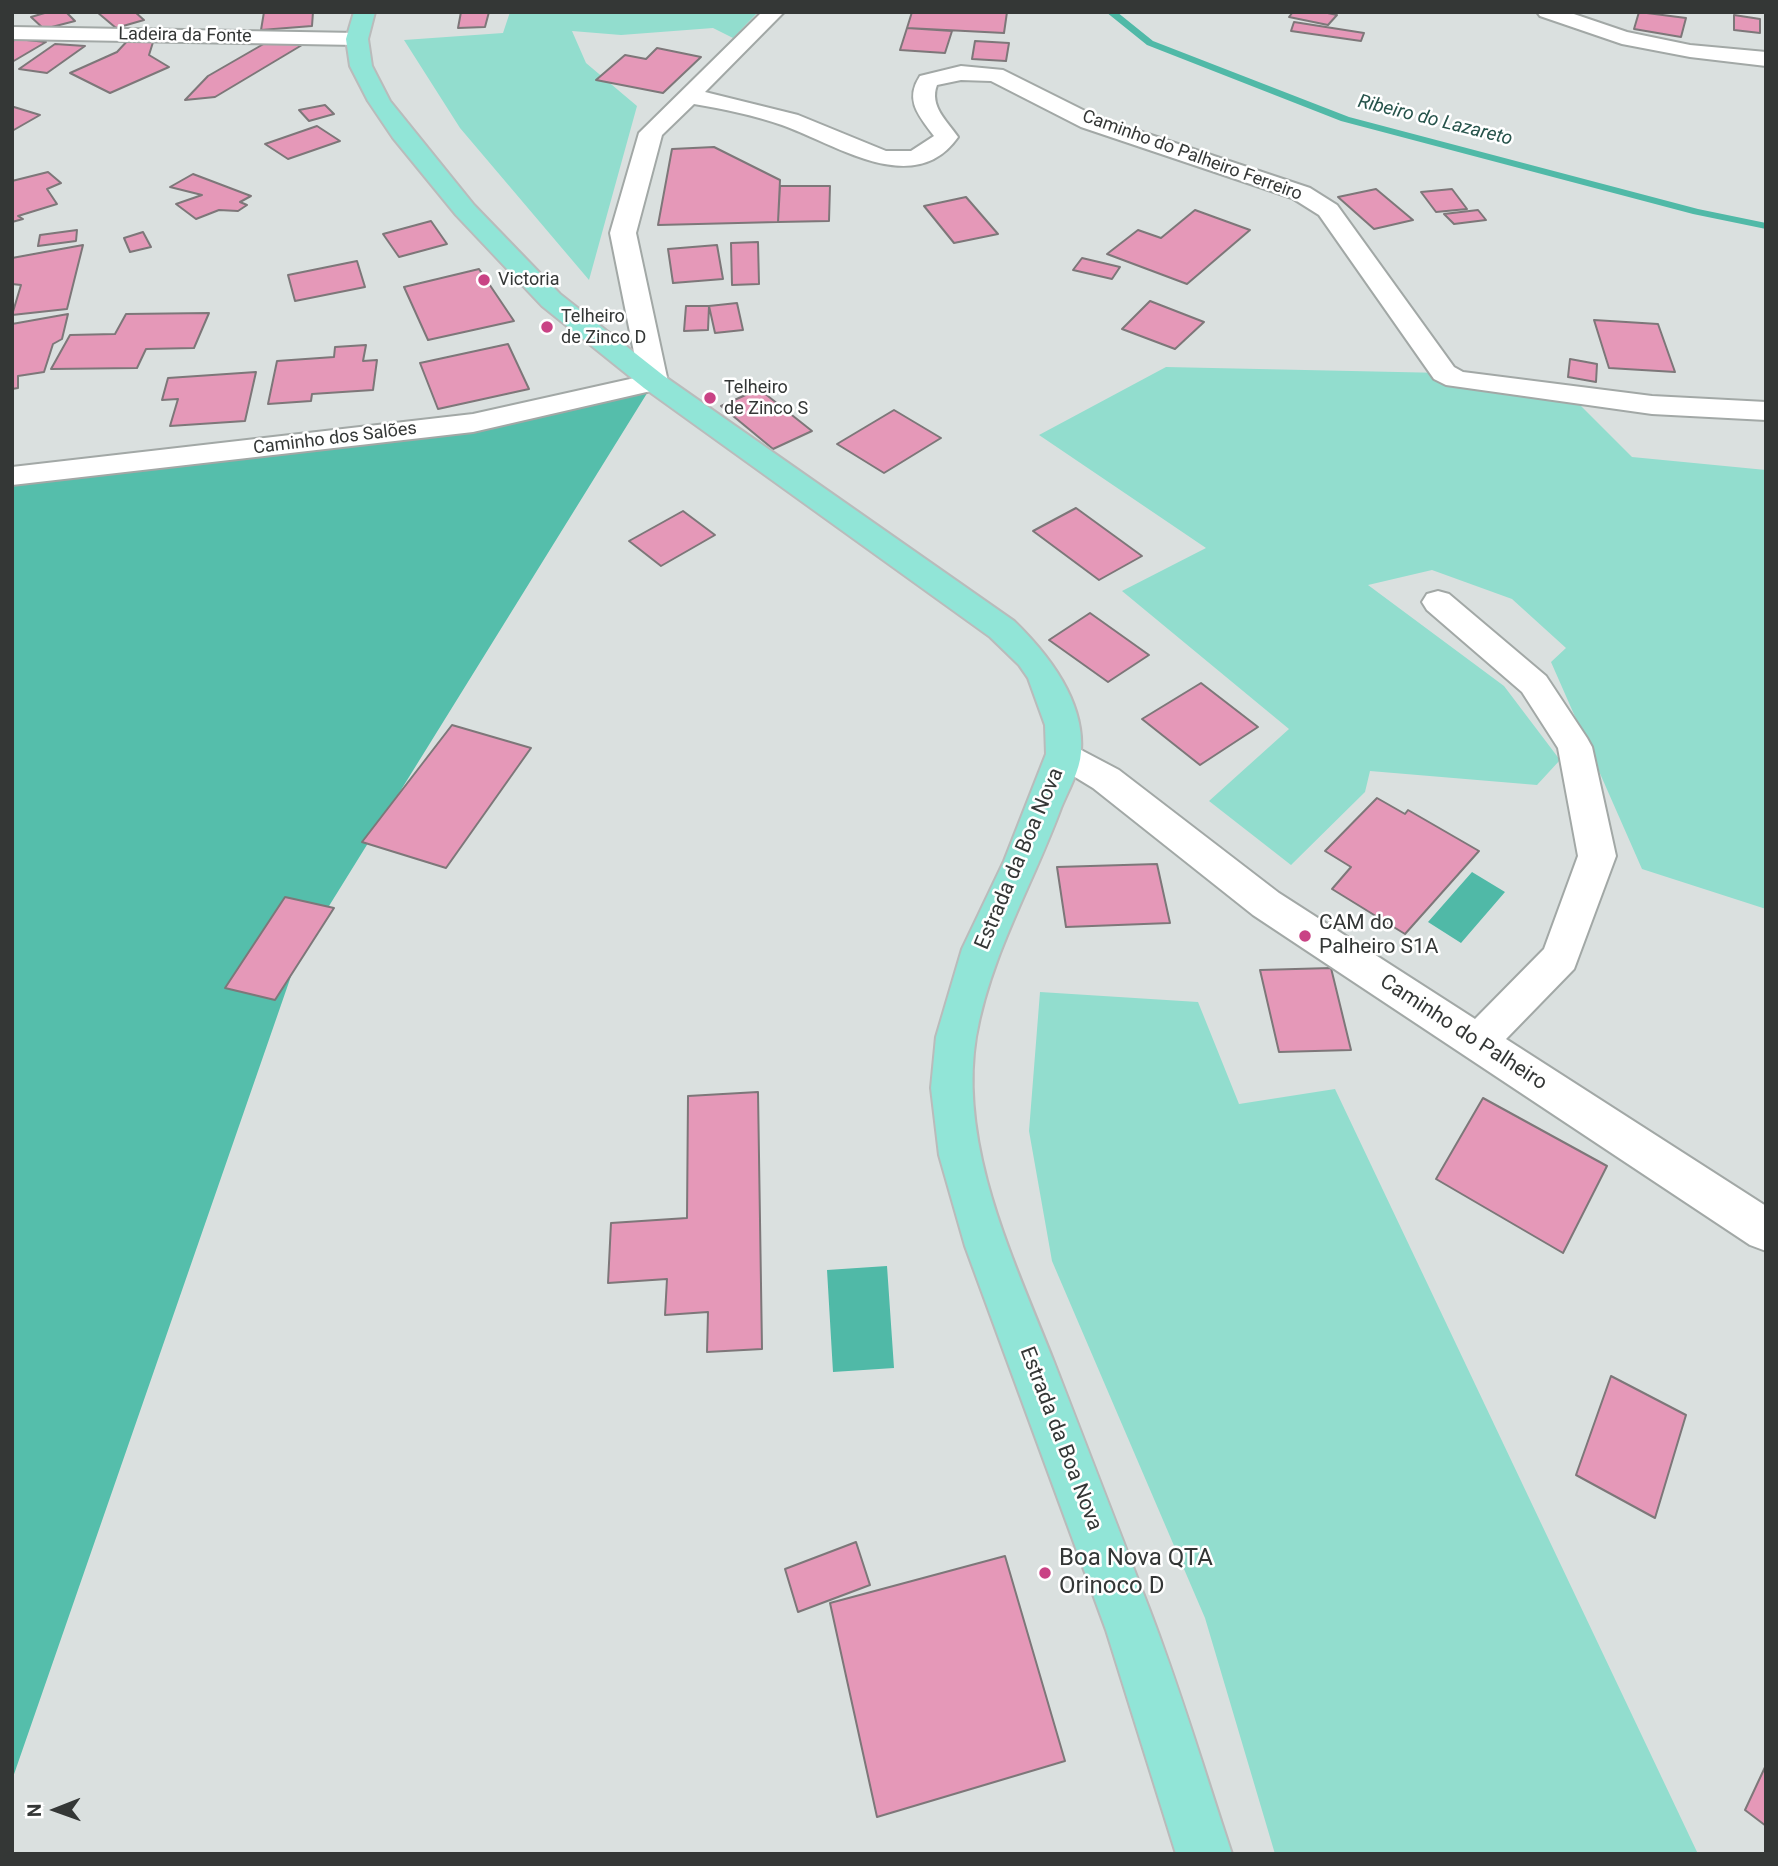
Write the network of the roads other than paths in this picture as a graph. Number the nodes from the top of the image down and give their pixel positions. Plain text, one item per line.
1 (365, 12) edge
2 (774, 12) edge
3 (1547, 12) edge
4 (12, 33) edge
5 (357, 39) junction
6 (1766, 59) edge
7 (689, 96) junction
8 (654, 382) junction
9 (1766, 411) edge
10 (12, 476) edge
11 (1438, 602) dead end
12 (1063, 754) junction
13 (1478, 1042) junction
14 (1766, 1231) edge
15 (1204, 1854) edge

1 - 5 main road, Estrada da Boa Nova
2 - 7 street
3 - 6 street
4 - 5 street, Ladeira da Fonte
5 - 8 main road, Estrada da Boa Nova
7 - 8 street
7 - 9 street, Caminho do Palheiro Ferreiro
8 - 10 street, Caminho dos Salões
8 - 12 main road, Estrada da Boa Nova
11 - 13 street
12 - 13 street, Caminho do Palheiro
12 - 15 main road, Estrada da Boa Nova
13 - 14 street, Caminho do Palheiro

